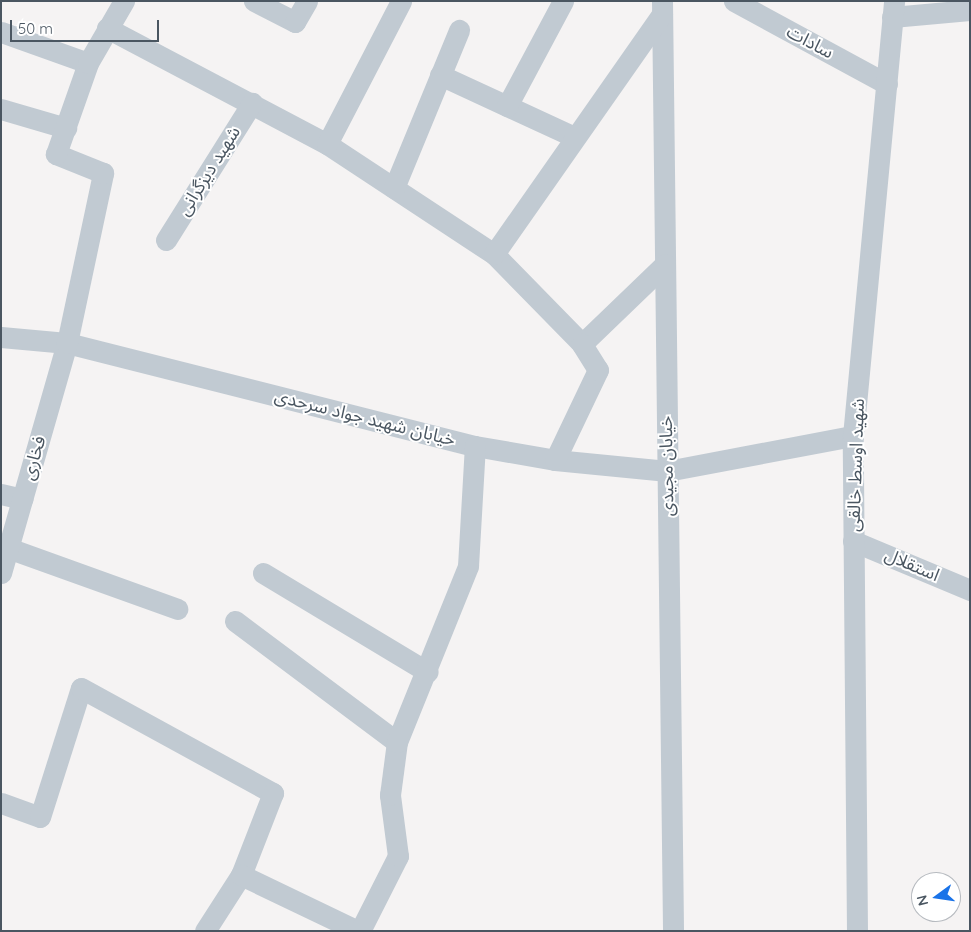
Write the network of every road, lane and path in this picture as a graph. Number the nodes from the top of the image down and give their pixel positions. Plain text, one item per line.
1 (254, 1) edge
2 (306, 1) edge
3 (400, 1) edge
4 (563, 1) edge
5 (734, 1) edge
6 (117, 3) edge
7 (662, 7) edge
8 (765, 9) edge
9 (893, 9) edge
10 (970, 10) edge
11 (107, 28) junction
12 (459, 30) dead end
13 (1, 32) edge
14 (88, 63) junction
15 (440, 75) junction
16 (887, 84) junction
17 (252, 103) junction
18 (508, 106) junction
19 (1, 109) edge
20 (66, 128) junction
21 (574, 137) junction
22 (327, 144) junction
23 (394, 188) junction
24 (166, 240) dead end
25 (494, 254) junction
26 (665, 264) junction
27 (1, 337) edge
28 (67, 343) junction
29 (582, 344) junction
30 (854, 436) junction
31 (476, 446) junction
32 (555, 460) junction
33 (667, 471) junction
34 (1, 494) edge
35 (22, 498) junction
36 (854, 541) junction
37 (8, 548) junction
38 (1, 573) edge
39 (263, 573) dead end
40 (970, 590) edge
41 (177, 609) dead end
42 (235, 621) dead end
43 (428, 672) junction
44 (397, 742) junction
45 (1, 803) edge
46 (241, 875) junction
47 (205, 931) edge
48 (359, 931) edge
49 (673, 931) edge
50 (857, 931) edge

1 - 2 street
3 - 22 street
4 - 18 street
5 - 8 street, سادات
6 - 11 street
7 - 21 street
7 - 26 street, خیابان مجیدی
8 - 16 street, سادات
9 - 10 street
9 - 16 street, شهید اوسط خالقی
11 - 14 street
11 - 17 street
12 - 15 street
13 - 14 street
14 - 20 street
15 - 18 street
15 - 23 street
16 - 30 street, شهید اوسط خالقی
17 - 22 street
17 - 24 street, شهید دیزگرانی
18 - 21 street
19 - 20 street
20 - 28 street, فخاری
21 - 25 street
22 - 23 street
23 - 25 street
25 - 29 street
26 - 29 street
26 - 33 street, خیابان مجیدی
27 - 28 street, خیابان شهید جواد سرحدی
28 - 31 street, خیابان شهید جواد سرحدی
28 - 35 street, فخاری
29 - 32 street
30 - 33 street, خیابان شهید جواد سرحدی
30 - 36 street, شهید اوسط خالقی
31 - 32 street, خیابان شهید جواد سرحدی
31 - 43 street
32 - 33 street, خیابان شهید جواد سرحدی
33 - 49 street, خیابان مجیدی
34 - 35 street
35 - 37 street, فخاری
36 - 40 street, استقلال
36 - 50 street, شهید اوسط خالقی
37 - 38 street, فخاری
37 - 41 street
39 - 43 street
42 - 44 street
43 - 44 street
44 - 48 street
45 - 46 street
46 - 47 street
46 - 48 street

